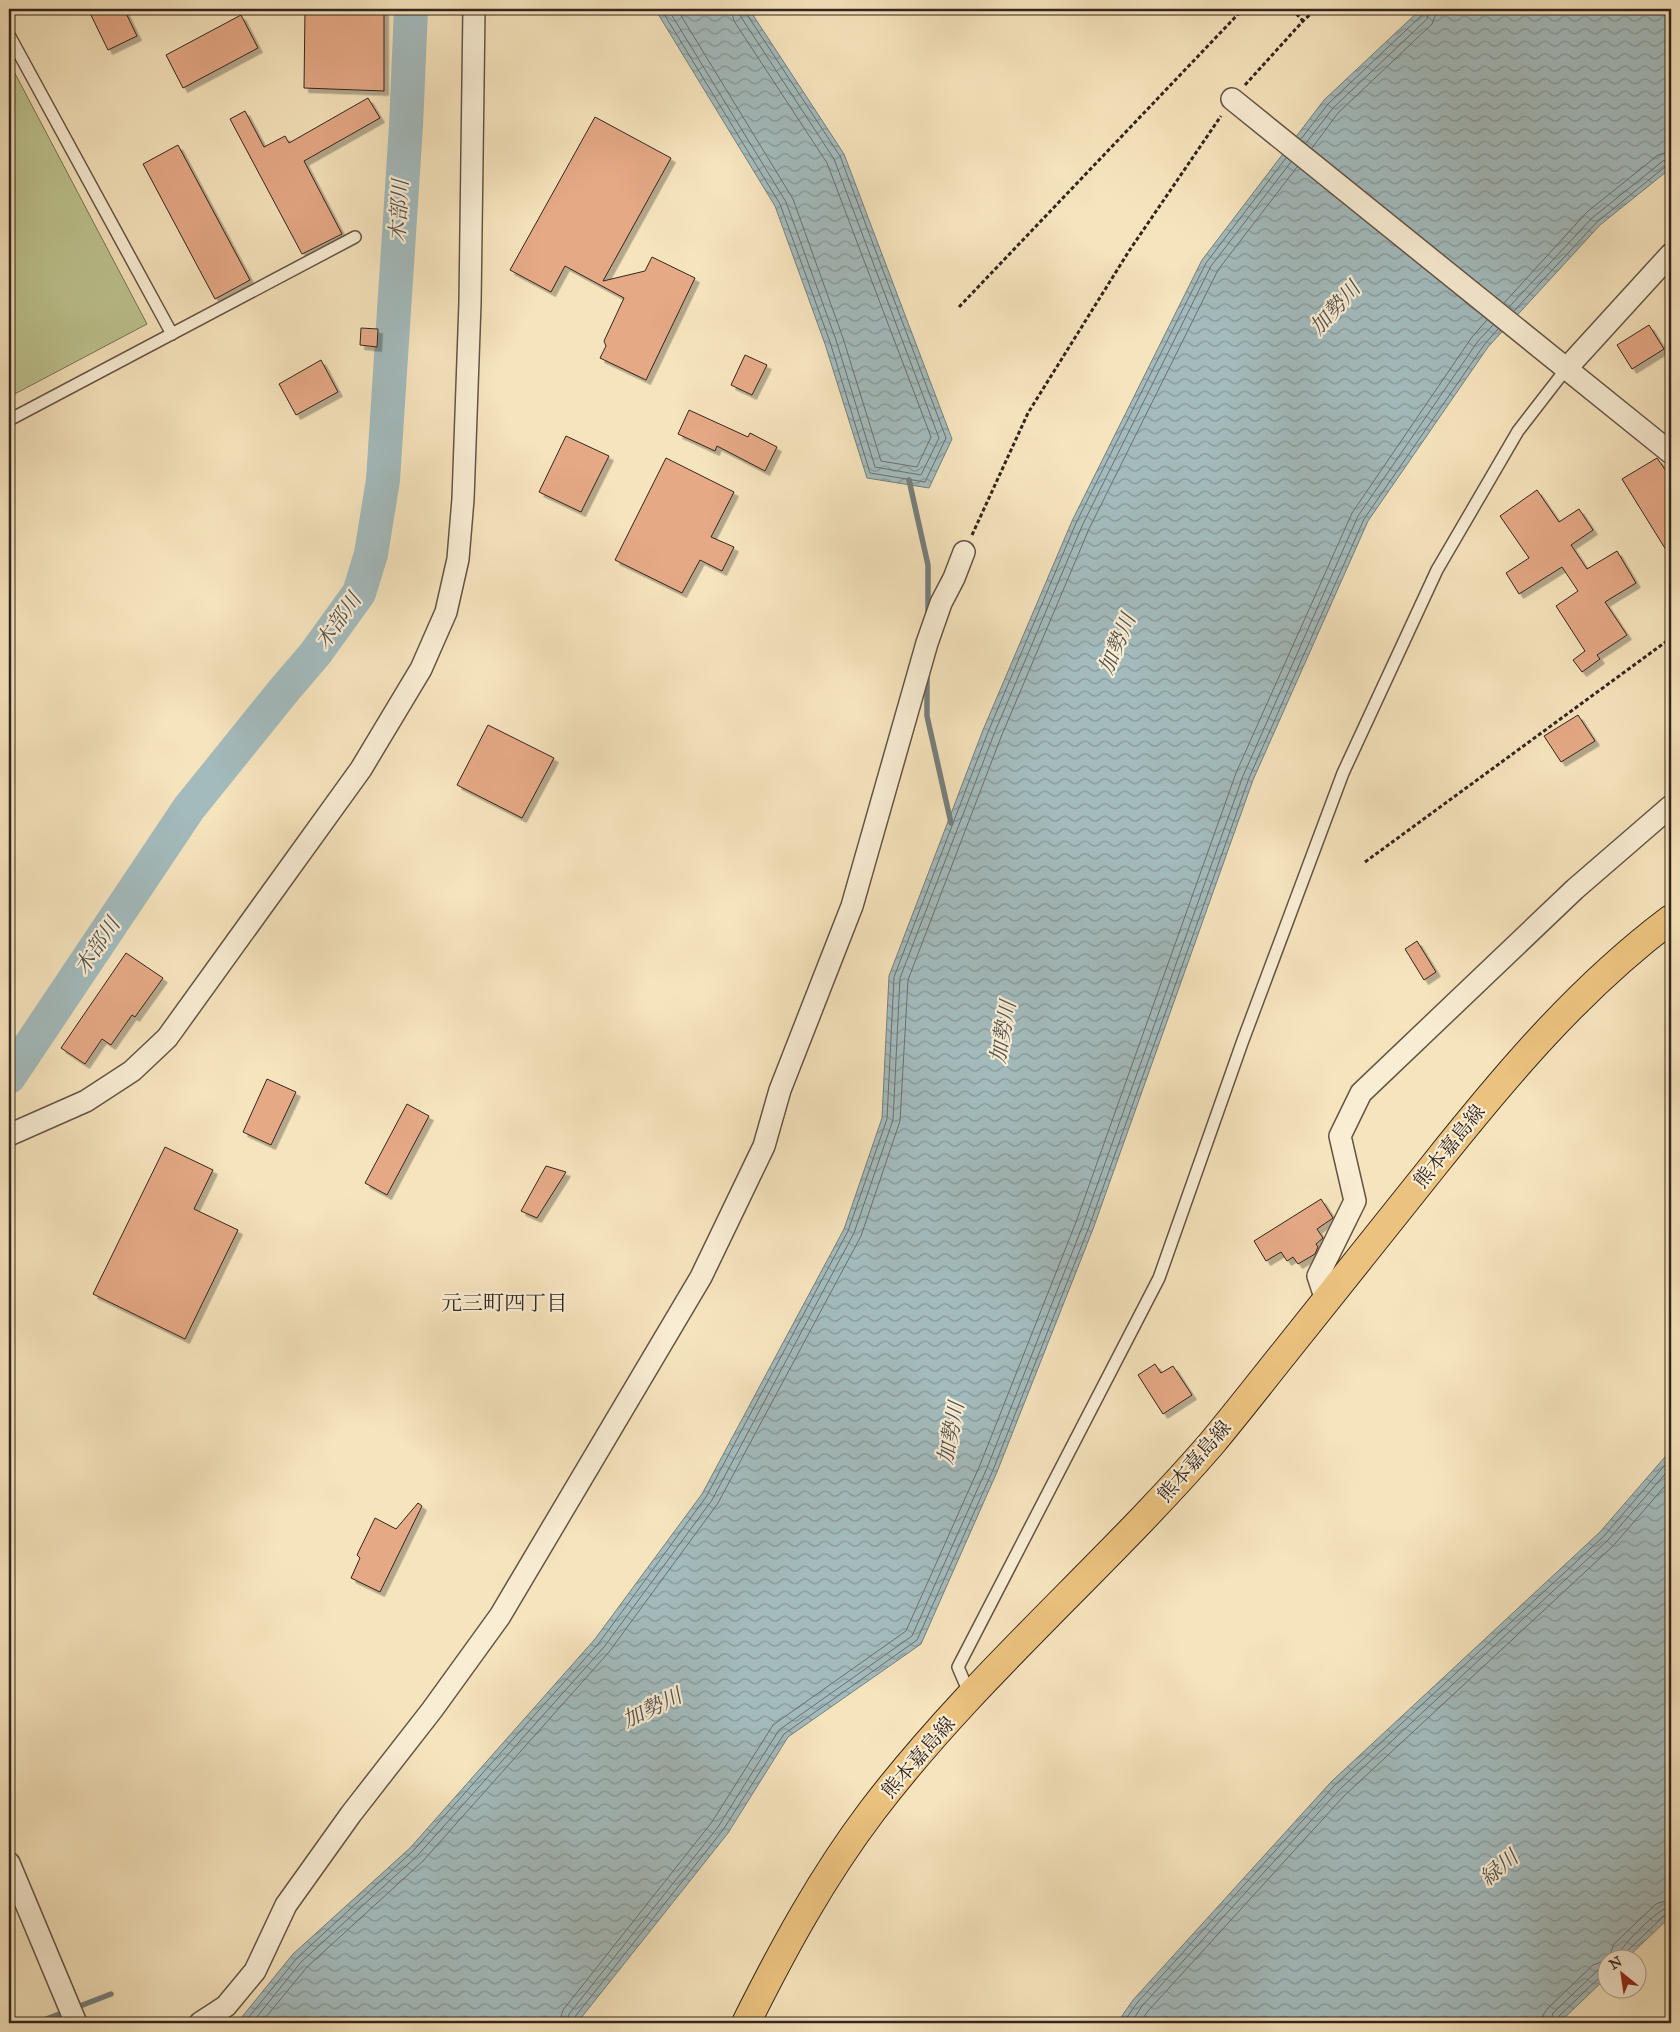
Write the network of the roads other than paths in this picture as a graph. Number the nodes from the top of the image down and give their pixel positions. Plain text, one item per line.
1 (474, 9) edge
2 (9, 35) edge
3 (1232, 100) road end
4 (355, 237) dead end
5 (1671, 254) edge
6 (172, 334) junction
7 (1566, 369) junction
8 (9, 420) edge
9 (1671, 452) edge
10 (964, 552) road end
11 (1671, 806) edge
12 (1671, 919) edge
13 (9, 1135) edge
14 (1326, 1300) junction
15 (970, 1697) junction
16 (9, 1863) edge
17 (76, 2023) edge
18 (200, 2023) edge
19 (746, 2023) edge

1 - 13 street
2 - 6 lane
3 - 7 street
4 - 6 lane
5 - 7 street
6 - 8 lane
7 - 9 street
7 - 15 lane
10 - 18 street
11 - 14 street
12 - 14 main road, 熊本嘉島線
14 - 15 main road, 熊本嘉島線
15 - 19 main road, 熊本嘉島線
16 - 17 street

